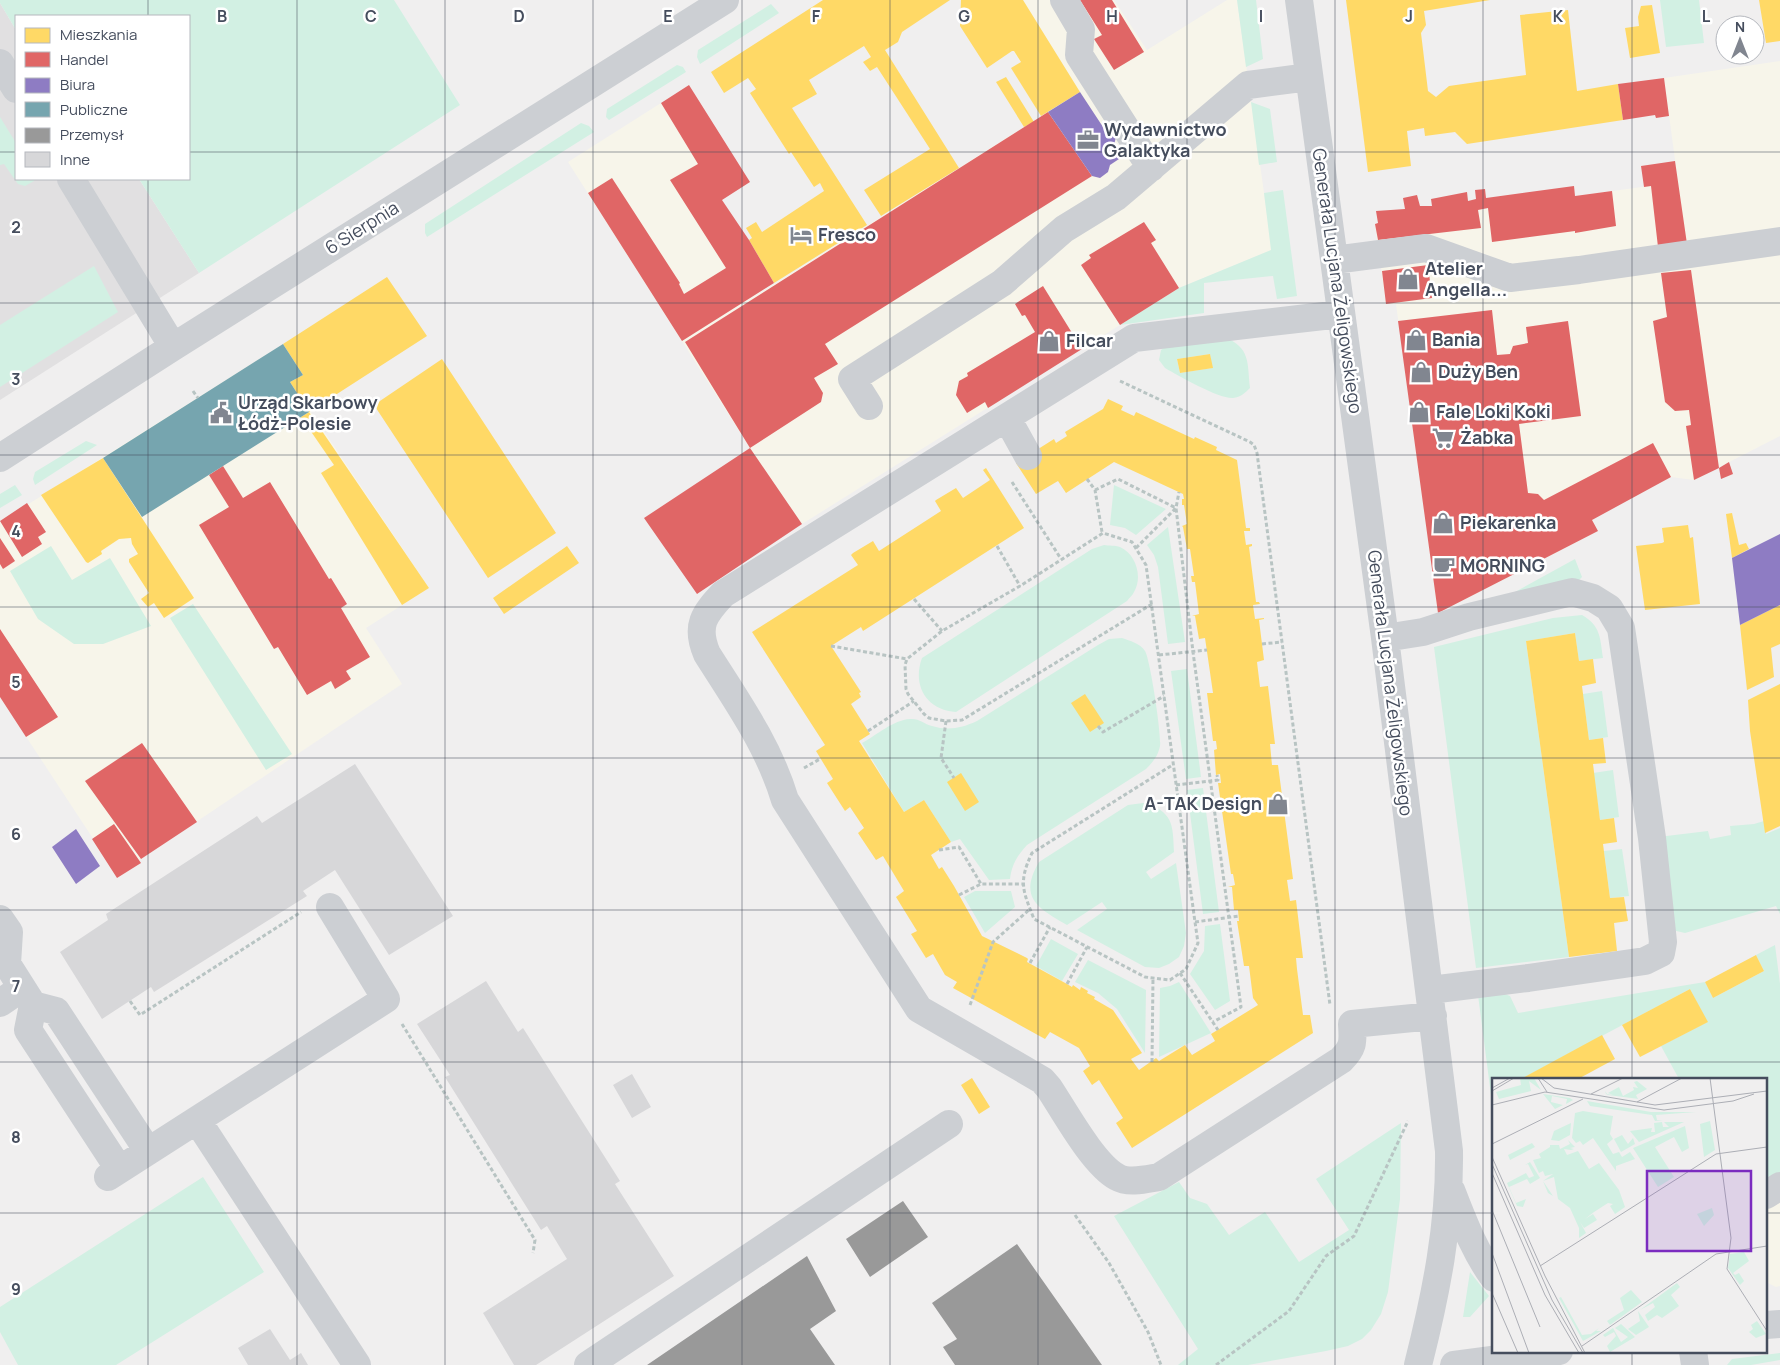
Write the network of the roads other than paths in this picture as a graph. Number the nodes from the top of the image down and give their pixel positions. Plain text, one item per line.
1 (726, 0) edge
2 (1064, 0) edge
3 (1299, 0) edge
4 (0, 63) edge
5 (1309, 77) junction
6 (15, 87) edge
7 (1151, 168) junction
8 (72, 180) edge
9 (1780, 241) edge
10 (1334, 260) junction
11 (1341, 314) junction
12 (173, 347) junction
13 (869, 406) dead end
14 (1007, 418) junction
15 (1028, 456) dead end
16 (0, 458) edge
17 (1385, 638) junction
18 (330, 907) road end
19 (0, 919) edge
20 (3, 962) edge
21 (28, 996) junction
22 (0, 1003) edge
23 (1431, 1003) junction
24 (197, 1120) junction
25 (949, 1124) dead end
26 (148, 1151) junction
27 (1780, 1186) edge
28 (1450, 1187) junction
29 (1768, 1194) edge
30 (1492, 1275) edge
31 (1552, 1352) edge
32 (1693, 1352) edge
33 (357, 1365) edge
34 (588, 1365) edge
35 (1418, 1365) edge
36 (1454, 1365) edge
37 (1695, 1365) edge

1 - 12 street, 6 Sierpnia
2 - 7 street
3 - 5 street, Generała Lucjana Żeligowskiego
4 - 6 street
5 - 7 street
5 - 10 street, Generała Lucjana Żeligowskiego
7 - 13 street
8 - 12 street
9 - 10 street
10 - 11 street, Generała Lucjana Żeligowskiego
11 - 14 street
11 - 17 street, Generała Lucjana Żeligowskiego
12 - 16 street, 6 Sierpnia
14 - 15 street
14 - 23 street
17 - 23 street, Generała Lucjana Żeligowskiego
17 - 23 street
18 - 24 street
19 - 20 street
20 - 21 street
21 - 22 street
21 - 26 street
21 - 26 street
23 - 28 street, Generała Lucjana Żeligowskiego
24 - 26 street
24 - 33 street
25 - 34 street
27 - 29 street
28 - 30 street
28 - 35 street, Generała Lucjana Żeligowskiego
31 - 36 street
32 - 37 street

